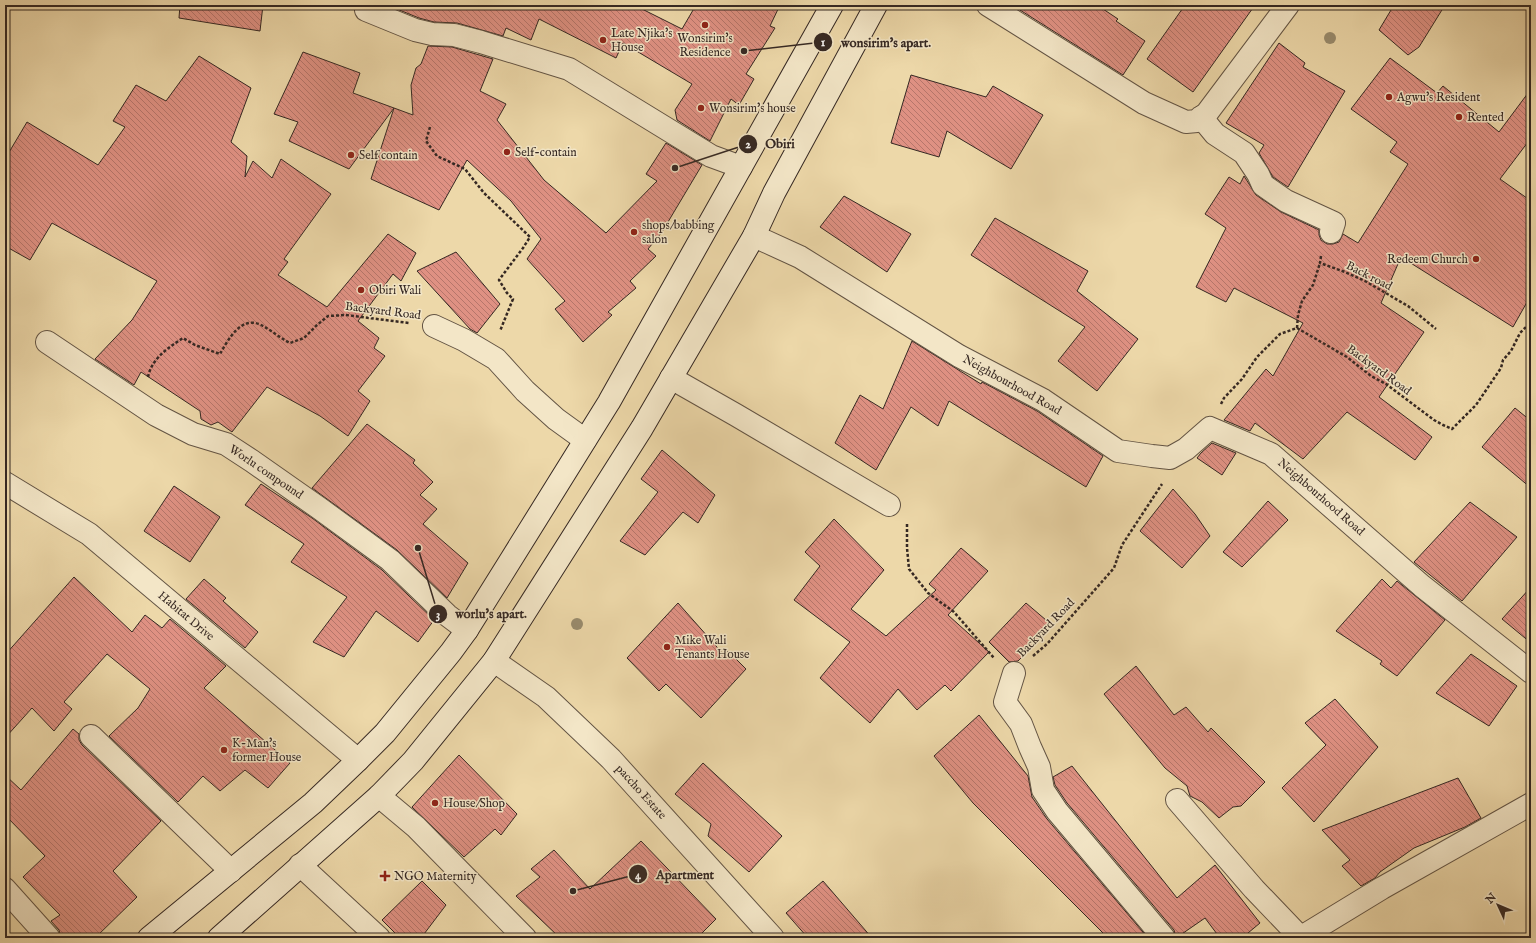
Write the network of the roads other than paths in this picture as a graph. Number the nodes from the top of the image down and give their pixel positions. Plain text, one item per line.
1 (832, 5) edge
2 (876, 5) edge
3 (988, 5) edge
4 (1288, 5) edge
5 (366, 10) dead end
6 (1201, 117) junction
7 (741, 167) junction
8 (1330, 232) road end
9 (754, 236) junction
10 (434, 326) road end
11 (47, 342) dead end
12 (671, 378) junction
13 (585, 440) junction
14 (5, 483) edge
15 (889, 505) road end
16 (467, 630) junction
17 (494, 662) junction
18 (1531, 672) edge
19 (1014, 673) road end
20 (91, 736) dead end
21 (358, 760) junction
22 (379, 796) junction
23 (1177, 800) dead end
24 (1531, 804) edge
25 (300, 865) junction
26 (231, 871) junction
27 (5, 889) edge
28 (49, 938) edge
29 (149, 938) edge
30 (219, 938) edge
31 (379, 938) edge
32 (525, 938) edge
33 (773, 938) edge
34 (1164, 938) edge
35 (1301, 938) edge

1 - 7 street
2 - 9 street
3 - 6 street
4 - 6 street
5 - 7 street
6 - 8 street
7 - 13 street
9 - 12 street
9 - 18 street, Neighbourhood Road
10 - 13 street
11 - 16 street, Worlu compound
12 - 15 street
12 - 17 street
13 - 16 street
14 - 21 street, Habitat Drive
16 - 21 street
17 - 22 street
17 - 33 street, paccho Estate
19 - 34 street
20 - 26 street
21 - 26 street
22 - 25 street
22 - 32 street
23 - 35 street
24 - 35 street
25 - 30 street
25 - 31 street
26 - 29 street
27 - 28 street

